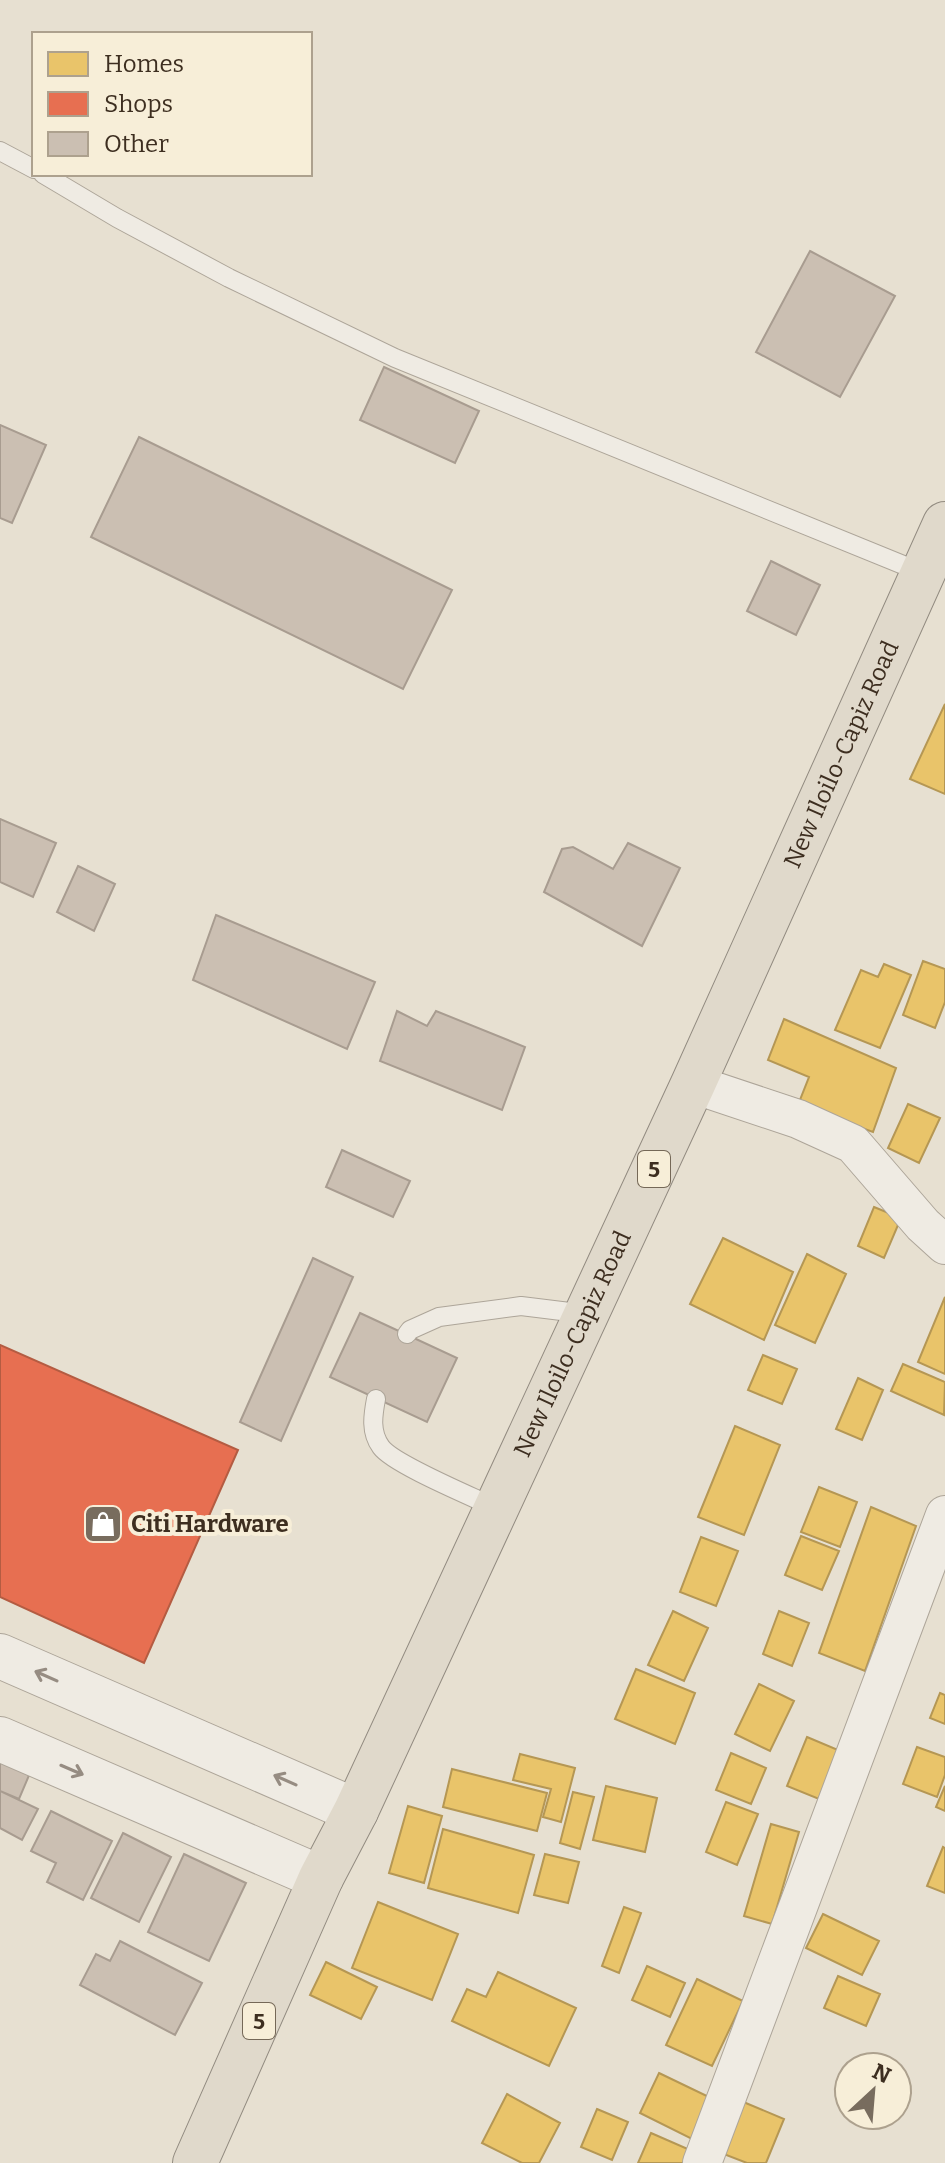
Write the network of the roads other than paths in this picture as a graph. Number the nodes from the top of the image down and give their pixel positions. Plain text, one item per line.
1 (0, 151) edge
2 (32, 168) edge
3 (46, 176) edge
4 (937, 546) edge
5 (693, 1084) junction
6 (945, 1245) edge
7 (587, 1314) junction
8 (407, 1334) dead end
9 (376, 1399) dead end
10 (496, 1508) junction
11 (945, 1515) edge
12 (0, 1656) edge
13 (0, 1739) edge
14 (356, 1811) junction
15 (321, 1878) junction
16 (195, 2163) edge
17 (702, 2163) edge

1 - 2 lane
3 - 4 lane
4 - 5 highway, New Iloilo-Capiz Road / 5
5 - 6 street
5 - 7 highway, New Iloilo-Capiz Road / 5
7 - 8 lane
7 - 10 highway, New Iloilo-Capiz Road / 5
9 - 10 lane
10 - 14 highway, New Iloilo-Capiz Road / 5
11 - 17 street
14 -> 12 street
13 -> 15 street
14 - 15 highway, New Iloilo-Capiz Road / 5
15 - 16 highway, New Iloilo-Capiz Road / 5

